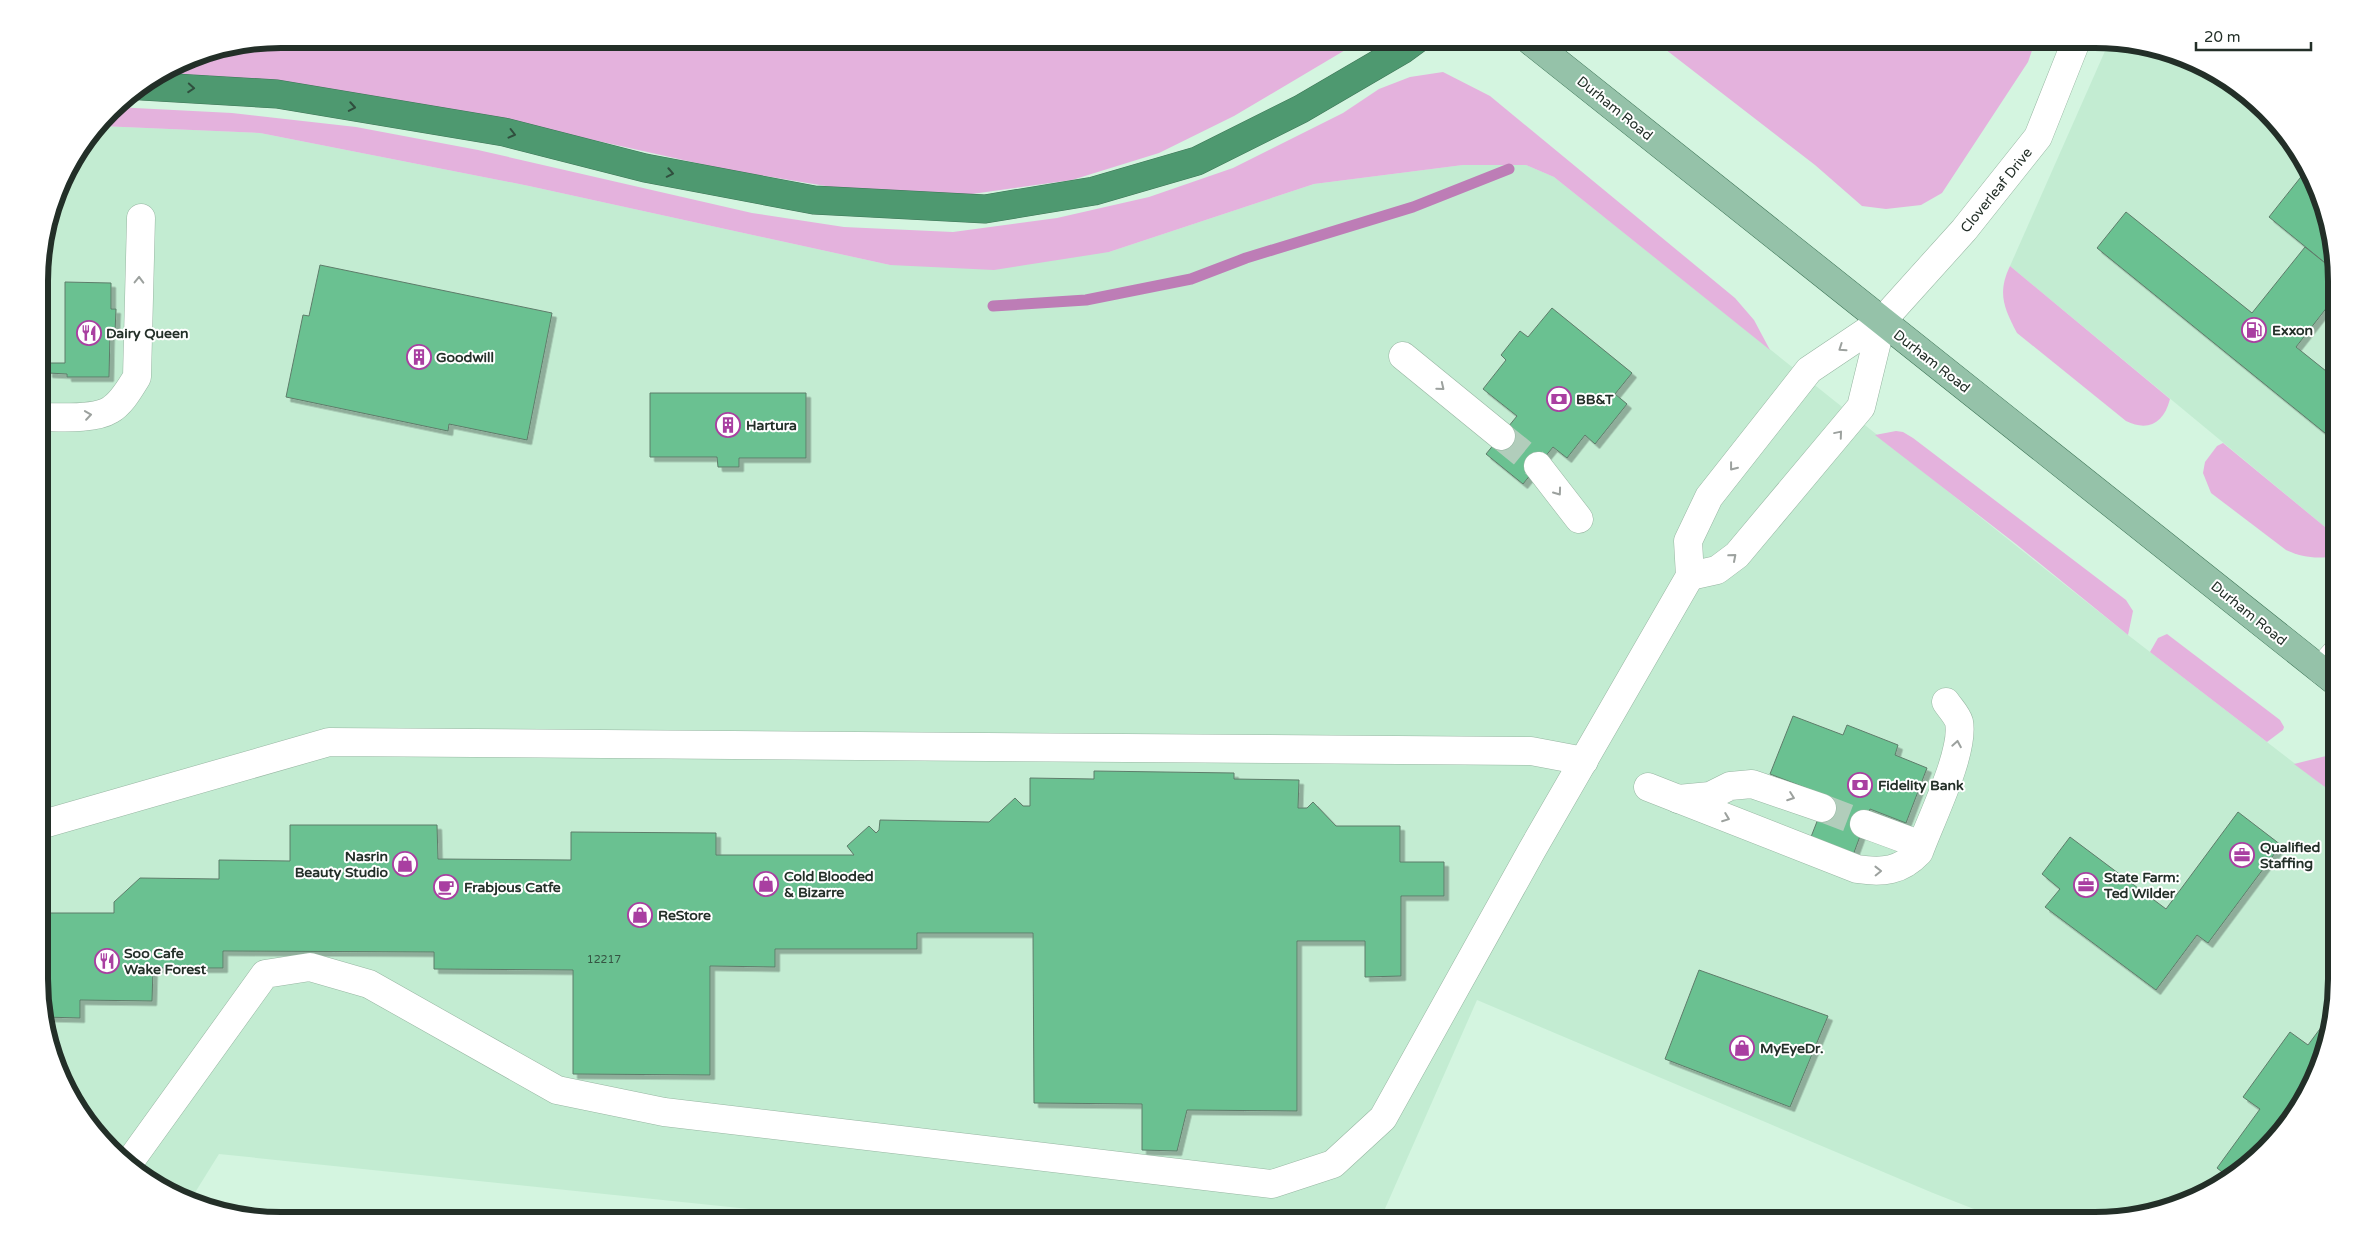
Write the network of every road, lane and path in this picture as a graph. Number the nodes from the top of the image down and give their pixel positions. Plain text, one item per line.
1 (1405, 48) edge
2 (1539, 48) edge
3 (2073, 48) edge
4 (152, 87) edge
5 (141, 218) dead end
6 (1882, 321) junction
7 (1403, 356) dead end
8 (48, 417) edge
9 (1501, 436) tunnel mouth
10 (1538, 466) tunnel mouth
11 (1579, 519) dead end
12 (1690, 576) junction
13 (2328, 666) edge
14 (1946, 702) dead end
15 (1584, 762) junction
16 (1648, 787) dead end
17 (1676, 799) junction
18 (1822, 808) tunnel mouth
19 (48, 823) edge
20 (1864, 824) tunnel mouth
21 (1921, 845) junction
22 (132, 1158) edge

4 -> 1 highway
2 - 6 main road, Durham Road
3 - 6 street, Cloverleaf Drive
8 -> 5 street
6 -> 12 street
12 -> 6 street
6 - 13 main road, Durham Road
7 -> 9 street
10 -> 11 street
12 - 15 street
21 -> 14 street
15 - 19 street
15 - 22 street
16 - 17 street
17 -> 18 street
17 -> 21 street
20 - 21 street

